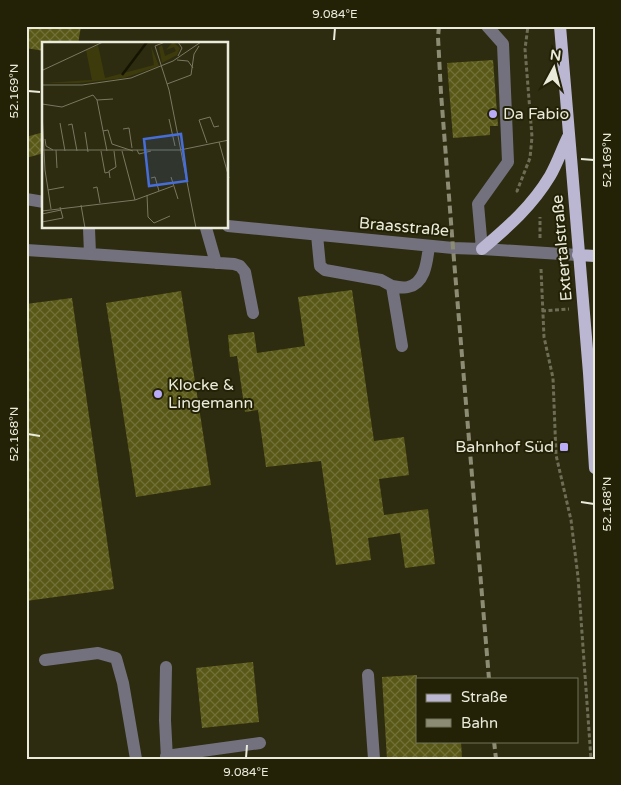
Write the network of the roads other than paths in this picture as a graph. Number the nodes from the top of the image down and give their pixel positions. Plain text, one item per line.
1 (487, 26) edge
2 (560, 26) edge
3 (569, 134) junction
4 (26, 199) edge
5 (42, 202) edge
6 (229, 226) edge
7 (89, 229) edge
8 (206, 229) edge
9 (317, 235) junction
10 (429, 246) junction
11 (482, 248) junction
12 (26, 250) edge
13 (90, 254) junction
14 (578, 255) junction
15 (595, 256) edge
16 (216, 263) junction
17 (392, 286) junction
18 (253, 313) dead end
19 (402, 346) dead end
20 (595, 360) edge
21 (589, 373) junction
22 (595, 468) edge
23 (45, 660) dead end
24 (166, 667) dead end
25 (368, 674) dead end
26 (260, 743) dead end
27 (166, 757) edge
28 (136, 759) edge
29 (374, 759) edge

1 - 11 street
2 - 3 main road, Extertalstraße
3 - 11 main road
3 - 14 main road, Extertalstraße
4 - 5 street
6 - 9 street, Braasstraße
7 - 13 street
8 - 16 street
9 - 10 street, Braasstraße
9 - 17 street
10 - 11 street, Braasstraße
10 - 17 street
11 - 14 street, Braasstraße
12 - 13 street
13 - 16 street
14 - 15 main road
14 - 21 main road, Extertalstraße
16 - 18 street
17 - 19 street
20 - 21 main road
21 - 22 main road, Extertalstraße
23 - 28 street
24 - 27 street
25 - 29 street
26 - 27 street

